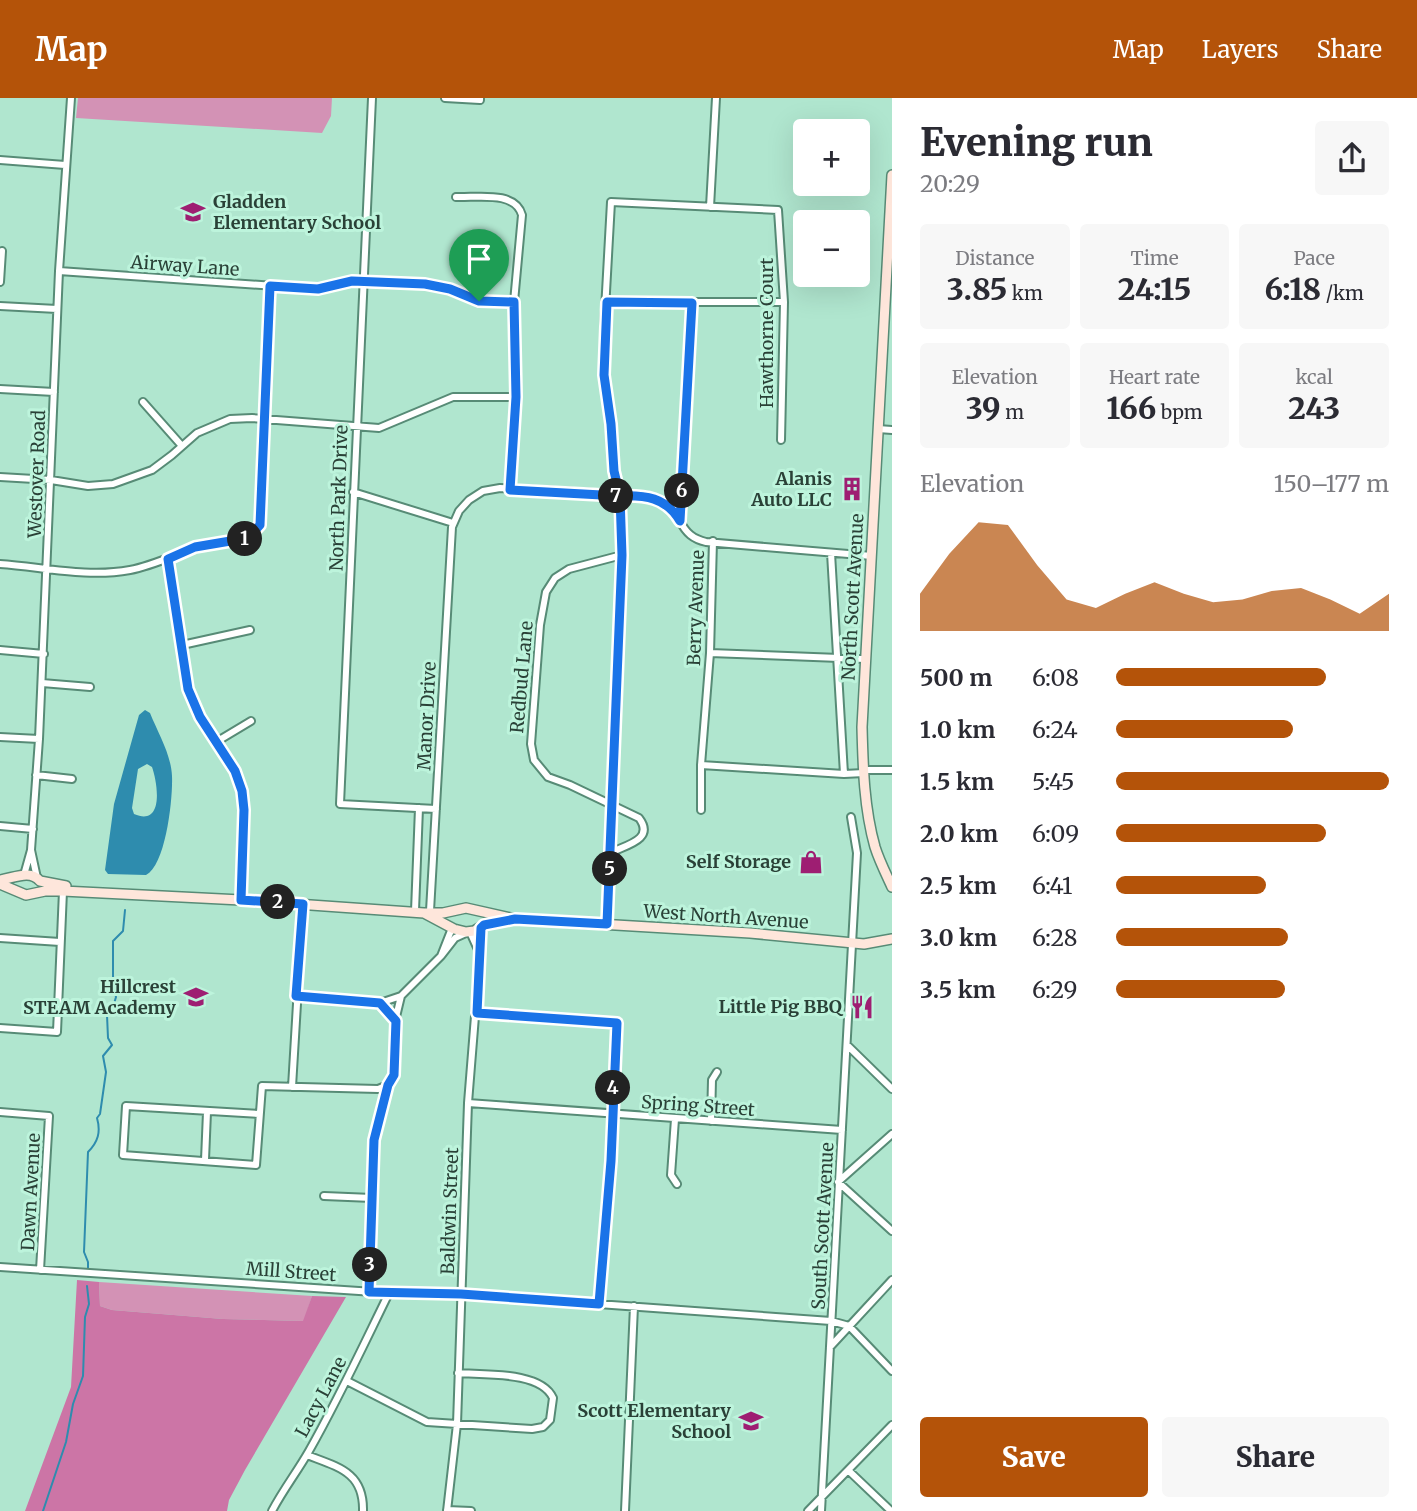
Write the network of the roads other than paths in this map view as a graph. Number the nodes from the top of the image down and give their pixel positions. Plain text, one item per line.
1 (71, 98) edge
2 (372, 98) edge
3 (445, 98) edge
4 (480, 98) edge
5 (716, 98) edge
6 (0, 160) edge
7 (65, 165) junction
8 (892, 175) edge
9 (456, 197) dead end
10 (710, 207) junction
11 (2, 251) dead end
12 (59, 271) junction
13 (0, 282) edge
14 (364, 282) junction
15 (270, 286) junction
16 (514, 302) junction
17 (607, 302) junction
18 (784, 302) junction
19 (692, 303) junction
20 (0, 306) edge
21 (57, 309) junction
22 (0, 389) edge
23 (54, 393) junction
24 (516, 397) junction
25 (144, 402) dead end
26 (264, 419) junction
27 (356, 427) junction
28 (878, 429) junction
29 (892, 430) edge
30 (781, 440) dead end
31 (181, 446) junction
32 (0, 477) edge
33 (51, 480) junction
34 (510, 490) junction
35 (353, 492) junction
36 (620, 496) junction
37 (680, 521) junction
38 (453, 523) junction
39 (713, 541) junction
40 (831, 553) junction
41 (622, 555) junction
42 (872, 556) junction
43 (168, 559) junction
44 (0, 564) edge
45 (47, 567) junction
46 (250, 630) dead end
47 (182, 645) junction
48 (0, 650) edge
49 (710, 653) junction
50 (44, 654) junction
51 (865, 659) junction
52 (837, 660) junction
53 (42, 683) junction
54 (90, 687) dead end
55 (251, 721) dead end
56 (0, 737) edge
57 (39, 739) junction
58 (216, 742) junction
59 (701, 765) junction
60 (892, 770) edge
61 (864, 772) junction
62 (844, 774) junction
63 (36, 775) junction
64 (72, 779) dead end
65 (614, 806) junction
66 (419, 808) junction
67 (436, 809) junction
68 (701, 810) dead end
69 (851, 817) dead end
70 (0, 827) edge
71 (33, 829) junction
72 (32, 850) junction
73 (611, 852) junction
74 (24, 875) junction
75 (38, 879) junction
76 (0, 882) edge
77 (892, 887) edge
78 (21, 891) junction
79 (63, 891) junction
80 (36, 893) junction
81 (109, 893) junction
82 (241, 900) junction
83 (303, 904) junction
84 (423, 912) junction
85 (451, 912) junction
86 (482, 914) junction
87 (515, 919) junction
88 (607, 924) junction
89 (451, 926) junction
90 (482, 926) junction
91 (468, 932) junction
92 (0, 938) edge
93 (892, 939) edge
94 (60, 942) junction
95 (851, 942) junction
96 (480, 954) junction
97 (441, 956) junction
98 (296, 996) junction
99 (401, 996) junction
100 (380, 1003) junction
101 (477, 1013) junction
102 (396, 1021) junction
103 (0, 1028) edge
104 (847, 1045) junction
105 (717, 1072) dead end
106 (388, 1085) junction
107 (292, 1087) junction
108 (892, 1089) edge
109 (468, 1103) junction
110 (0, 1112) edge
111 (207, 1112) junction
112 (259, 1114) junction
113 (612, 1115) junction
114 (675, 1119) junction
115 (711, 1121) junction
116 (842, 1130) junction
117 (892, 1134) edge
118 (205, 1160) junction
119 (838, 1182) junction
120 (677, 1184) dead end
121 (324, 1196) dead end
122 (372, 1198) junction
123 (892, 1231) edge
124 (0, 1267) edge
125 (40, 1270) junction
126 (892, 1280) edge
127 (369, 1292) junction
128 (389, 1293) junction
129 (461, 1294) junction
130 (599, 1304) junction
131 (634, 1306) junction
132 (831, 1321) junction
133 (849, 1326) junction
134 (830, 1346) junction
135 (892, 1371) edge
136 (458, 1373) junction
137 (347, 1381) junction
138 (457, 1424) junction
139 (892, 1425) edge
140 (307, 1455) junction
141 (849, 1471) junction
142 (822, 1500) junction
143 (447, 1510) edge
144 (272, 1511) edge
145 (363, 1511) edge
146 (471, 1511) edge
147 (625, 1511) edge
148 (808, 1511) edge
149 (821, 1511) edge
150 (891, 1511) edge

1 - 7 street, Westover Road
2 - 14 street, North Park Drive
3 - 4 street
5 - 10 street
6 - 7 street
7 - 12 street, Westover Road
8 - 28 main road, North Scott Avenue
9 - 16 street
10 - 17 street
10 - 18 street, Hawthorne Court
11 - 13 street
12 - 15 street, Airway Lane
12 - 21 street, Westover Road
14 - 15 street, Airway Lane
14 - 16 street, Airway Lane
14 - 27 street, North Park Drive
15 - 26 street
16 - 24 street
17 - 19 street
17 - 36 street
18 - 19 street
18 - 30 street, Hawthorne Court
19 - 37 street
20 - 21 street
21 - 23 street, Westover Road
22 - 23 street
23 - 33 street, Westover Road
24 - 27 street
24 - 34 street
25 - 31 street
26 - 27 street
26 - 31 street
26 - 43 street
27 - 35 street, North Park Drive
28 - 29 street
28 - 42 main road, North Scott Avenue
31 - 33 street
32 - 33 street
33 - 45 street, Westover Road
34 - 36 street, Berry Avenue
34 - 38 street, Berry Avenue
35 - 38 street
35 - 66 street, North Park Drive
36 - 37 street, Berry Avenue
36 - 41 street
37 - 39 street, Berry Avenue
38 - 67 street, Manor Drive
39 - 40 street
39 - 49 street, Berry Avenue
40 - 42 street
40 - 52 street
41 - 65 street
41 - 65 street, Redbud Lane
42 - 51 main road, North Scott Avenue
43 - 45 street
43 - 47 street
44 - 45 street
45 - 50 street, Westover Road
46 - 47 street
47 - 58 street
48 - 50 street
49 - 52 street
49 - 59 street, Berry Avenue
50 - 53 street, Westover Road
51 - 52 street
51 - 61 main road, North Scott Avenue
52 - 62 street
53 - 54 street
53 - 57 street, Westover Road
55 - 58 street
56 - 57 street
57 - 63 street, Westover Road
58 - 82 street
59 - 62 street
59 - 68 street, Berry Avenue
60 - 61 street
61 - 62 street
61 - 77 main road, North Scott Avenue
63 - 64 street
63 - 71 street, Westover Road
65 - 73 street
65 - 73 street, Redbud Lane
66 - 67 street, North Park Drive
66 - 84 street
67 - 84 street, Manor Drive
69 - 95 street
70 - 71 street
71 - 72 street, Westover Road
72 - 74 street, Westover Road
72 - 75 street, Westover Road
73 - 88 street
74 - 75 main road, West North Avenue
74 - 76 main road, West North Avenue
74 - 78 main road
75 - 80 main road
75 - 81 main road, West North Avenue
76 - 78 main road, West North Avenue
78 - 80 main road, West North Avenue
79 - 80 main road, West North Avenue
79 - 81 main road, West North Avenue
79 - 94 street
81 - 82 main road, West North Avenue
82 - 83 main road, West North Avenue
83 - 84 main road, West North Avenue
83 - 98 street
84 - 85 main road, West North Avenue
84 - 89 main road, West North Avenue
85 - 86 main road, West North Avenue
85 - 89 main road
86 - 87 main road, West North Avenue
86 - 90 main road
87 - 88 main road, West North Avenue
87 - 90 main road, West North Avenue
88 - 95 main road, West North Avenue
89 - 91 main road, West North Avenue
89 - 97 street
90 - 91 main road, West North Avenue
90 - 96 street, Baldwin Street
91 - 96 street, Baldwin Street
91 - 97 street
92 - 94 street
93 - 95 main road, West North Avenue
94 - 103 street
95 - 104 street, South Scott Avenue
96 - 101 street, Baldwin Street
97 - 99 street
98 - 100 street
98 - 107 street
99 - 100 street
99 - 102 street
100 - 102 street
101 - 109 street, Baldwin Street
101 - 113 street
102 - 106 street
104 - 108 street
104 - 116 street, South Scott Avenue
105 - 115 street
106 - 107 street
106 - 122 street
107 - 112 street
109 - 113 street, Spring Street
109 - 129 street, Baldwin Street
110 - 125 street, Dawn Avenue
111 - 112 street
111 - 118 street
111 - 118 street
112 - 118 street
113 - 114 street, Spring Street
113 - 130 street
114 - 115 street, Spring Street
114 - 120 street
115 - 116 street, Spring Street
116 - 119 street, South Scott Avenue
117 - 119 street
119 - 123 street
119 - 132 street, South Scott Avenue
121 - 122 street
122 - 127 street
124 - 125 street, Mill Street
125 - 127 street, Mill Street
126 - 133 street
127 - 128 street, Mill Street
128 - 129 street, Mill Street
128 - 137 street, Lacy Lane
129 - 130 street, Mill Street
129 - 136 street, Baldwin Street
130 - 131 street, Mill Street
131 - 132 street, Mill Street
131 - 147 street
132 - 133 street, Mill Street
132 - 134 street, South Scott Avenue
133 - 134 street
133 - 135 street
134 - 142 street, South Scott Avenue
136 - 138 street, Baldwin Street
136 - 138 street
137 - 138 street
137 - 140 street, Lacy Lane
138 - 143 street, Baldwin Street
139 - 141 street
140 - 144 street, Lacy Lane
140 - 145 street
141 - 142 street
141 - 150 street
142 - 148 street
142 - 149 street, South Scott Avenue
143 - 146 street

